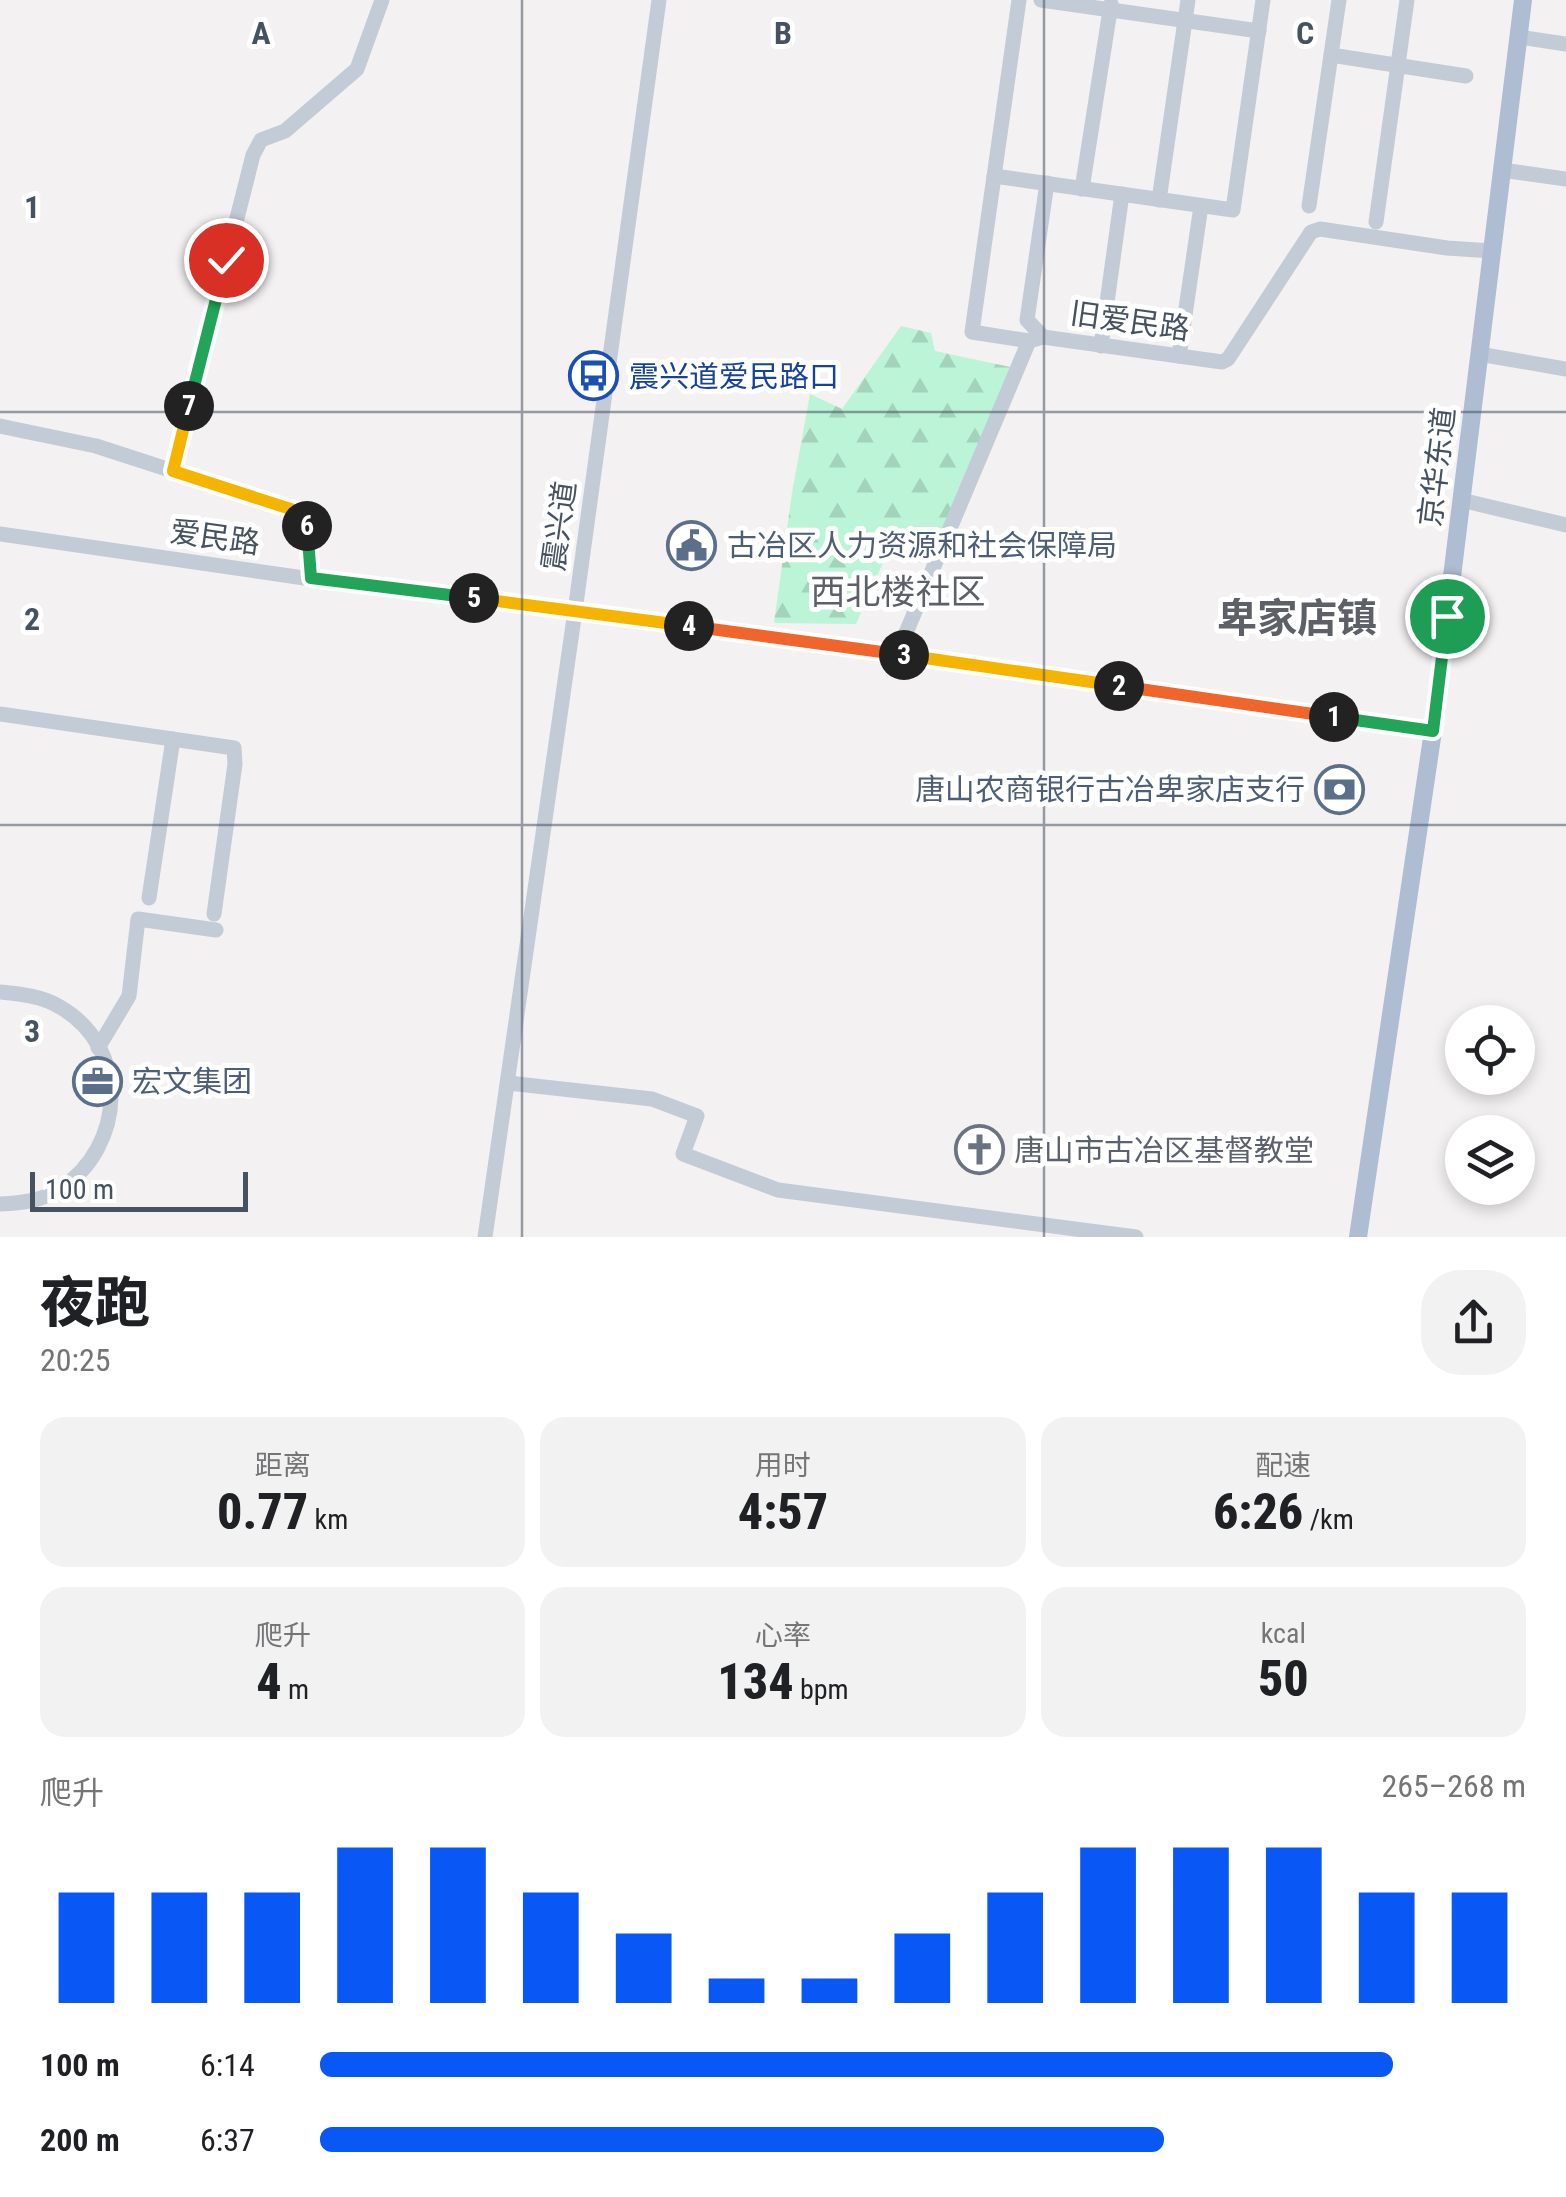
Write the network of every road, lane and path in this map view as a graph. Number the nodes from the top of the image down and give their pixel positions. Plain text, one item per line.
1 (382, 0) edge
2 (659, 0) edge
3 (1019, 0) edge
4 (1041, 0) edge
5 (1188, 0) edge
6 (1264, 0) edge
7 (1339, 0) edge
8 (1406, 0) edge
9 (1524, 0) edge
10 (1111, 5) edge
11 (1185, 20) junction
12 (1259, 31) junction
13 (1519, 36) junction
14 (1566, 44) edge
15 (1332, 55) junction
16 (1398, 65) junction
17 (1466, 76) dead end
18 (1502, 170) junction
19 (994, 176) junction
20 (1566, 179) edge
21 (1047, 183) junction
22 (1082, 188) junction
23 (1122, 194) junction
24 (1159, 200) junction
25 (1201, 206) junction
26 (1309, 206) dead end
27 (1376, 222) dead end
28 (1492, 251) junction
29 (1036, 339) junction
30 (1102, 346) junction
31 (1479, 354) junction
32 (1180, 356) junction
33 (1566, 369) edge
34 (0, 426) edge
35 (173, 471) junction
36 (1461, 500) junction
37 (1566, 526) edge
38 (0, 534) edge
39 (311, 578) junction
40 (576, 611) junction
41 (897, 654) junction
42 (0, 714) edge
43 (1433, 731) junction
44 (172, 739) junction
45 (150, 898) dead end
46 (0, 992) edge
47 (98, 1048) junction
48 (508, 1083) junction
49 (0, 1204) edge
50 (1113, 1235) edge
51 (485, 1237) edge
52 (1136, 1237) edge
53 (1358, 1237) edge

1 - 35 street
2 - 40 street, 震兴道
3 - 19 street
4 - 10 street
5 - 11 street
6 - 12 street
7 - 15 street
8 - 16 street
9 - 13 main road, 京华东道
10 - 11 street
10 - 22 street
11 - 12 street
11 - 24 street
12 - 25 street
13 - 14 street
13 - 18 main road, 京华东道
15 - 16 street
15 - 26 street
16 - 17 street
16 - 27 street
18 - 20 street
18 - 28 main road, 京华东道
19 - 21 street
19 - 29 street
21 - 22 street
21 - 29 street
22 - 23 street
23 - 24 street
23 - 30 street
24 - 25 street
25 - 32 street
28 - 31 main road, 京华东道
28 - 32 street, 旧爱民路
29 - 30 street, 旧爱民路
29 - 41 street, 旧爱民路
30 - 32 street, 旧爱民路
31 - 33 street
31 - 36 main road, 京华东道
34 - 35 street
35 - 39 street
36 - 37 street
36 - 43 main road, 京华东道
38 - 39 street, 爱民路
39 - 40 street, 爱民路
40 - 41 street, 爱民路
40 - 48 street, 震兴道
41 - 43 street, 爱民路
42 - 44 street
43 - 53 main road, 京华东道
44 - 45 street
44 - 47 street
46 - 47 street
47 - 49 street
48 - 50 street
48 - 51 street, 震兴道
50 - 52 street

